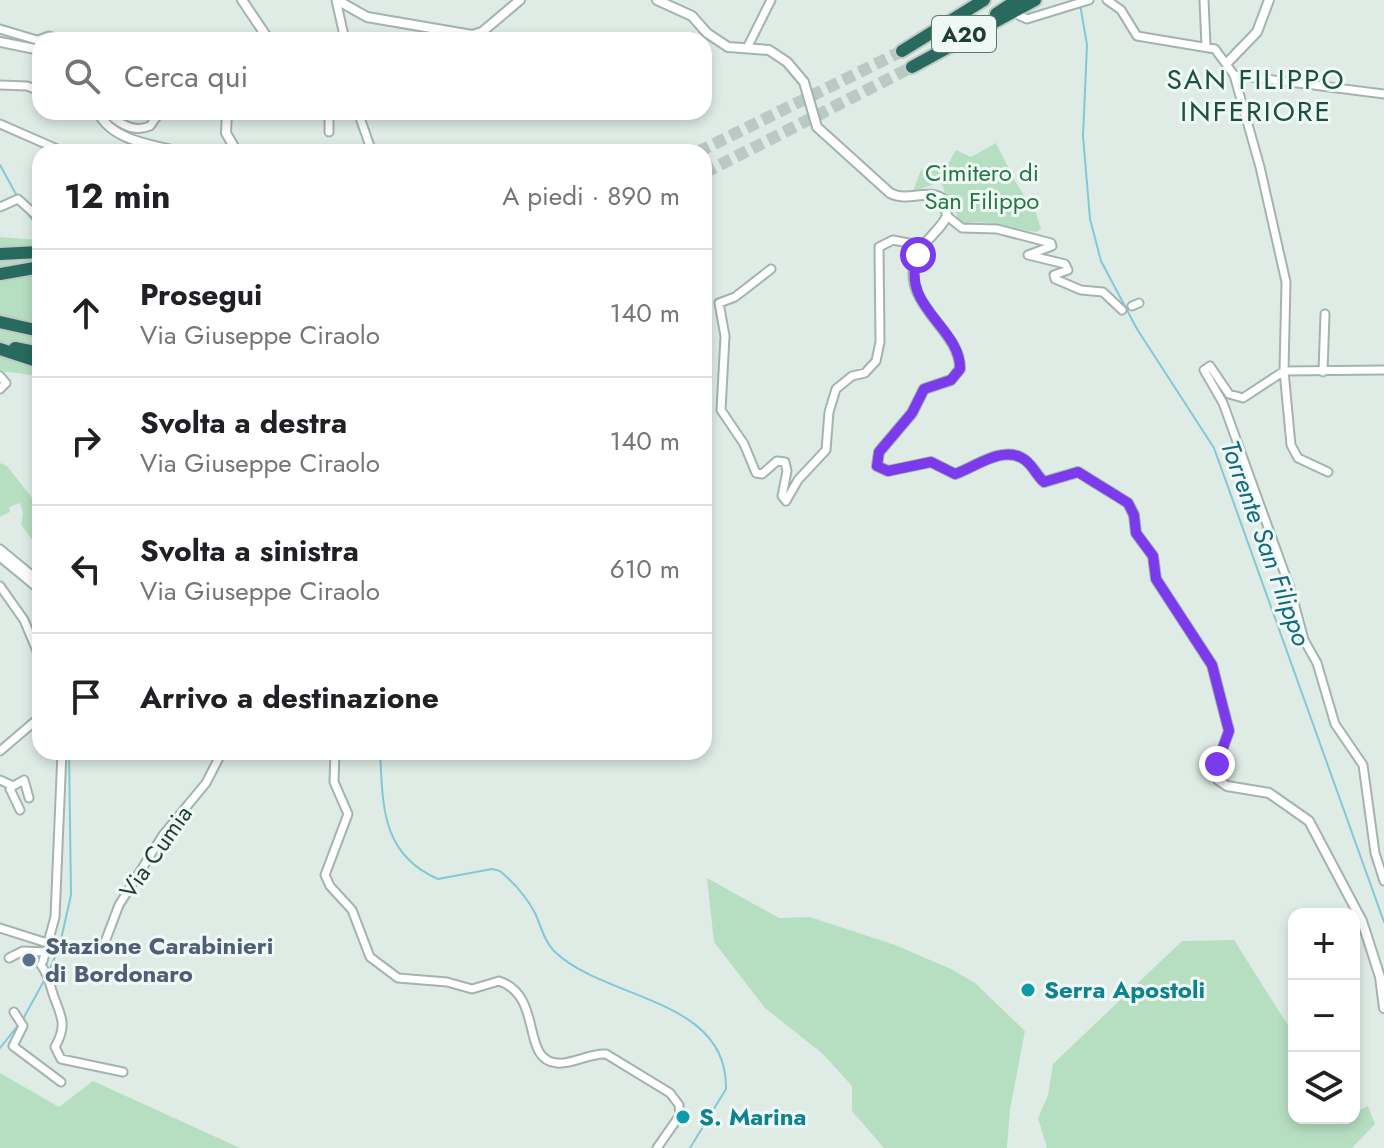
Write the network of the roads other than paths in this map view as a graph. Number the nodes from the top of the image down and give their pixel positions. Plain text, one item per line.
1 (242, 0) edge
2 (336, 0) edge
3 (520, 0) edge
4 (657, 0) edge
5 (771, 0) edge
6 (973, 0) edge
7 (984, 0) edge
8 (1017, 0) edge
9 (1035, 0) edge
10 (1089, 0) edge
11 (1107, 0) edge
12 (1204, 0) edge
13 (1269, 0) edge
14 (1020, 16) dead end
15 (0, 29) edge
16 (264, 32) edge
17 (343, 32) edge
18 (454, 32) edge
19 (482, 32) edge
20 (706, 32) edge
21 (712, 36) edge
22 (32, 38) edge
23 (918, 41) junction
24 (0, 42) edge
25 (1206, 46) junction
26 (32, 48) edge
27 (747, 48) junction
28 (902, 51) tunnel mouth
29 (1227, 63) junction
30 (1234, 75) junction
31 (0, 85) edge
32 (32, 88) edge
33 (1384, 94) edge
34 (103, 120) edge
35 (117, 120) edge
36 (154, 120) edge
37 (227, 120) edge
38 (329, 120) edge
39 (361, 120) edge
40 (0, 124) edge
41 (329, 132) dead end
42 (46, 144) edge
43 (152, 144) edge
44 (232, 144) edge
45 (369, 144) edge
46 (0, 207) edge
47 (32, 212) edge
48 (947, 216) junction
49 (923, 246) junction
50 (0, 247) edge
51 (32, 249) edge
52 (32, 250) edge
53 (0, 254) edge
54 (771, 269) dead end
55 (32, 270) edge
56 (0, 276) edge
57 (1122, 310) dead end
58 (1325, 314) dead end
59 (0, 319) edge
60 (32, 323) edge
61 (32, 329) edge
62 (0, 347) edge
63 (32, 352) edge
64 (32, 359) edge
65 (1384, 370) edge
66 (1284, 371) junction
67 (1323, 372) junction
68 (0, 376) edge
69 (0, 389) edge
70 (1328, 472) dead end
71 (0, 549) edge
72 (0, 557) edge
73 (32, 575) edge
74 (32, 583) edge
75 (0, 586) edge
76 (32, 639) edge
77 (32, 723) edge
78 (0, 751) edge
79 (62, 760) edge
80 (218, 760) edge
81 (335, 760) edge
82 (0, 780) edge
83 (13, 786) junction
84 (29, 798) dead end
85 (20, 810) dead end
86 (1384, 881) edge
87 (0, 928) edge
88 (46, 952) junction
89 (9, 958) dead end
90 (1384, 1008) edge
91 (14, 1012) dead end
92 (123, 1072) dead end
93 (61, 1082) dead end
94 (657, 1148) edge

1 - 16 street
2 - 17 street
2 - 18 street
3 - 19 street
4 - 20 street
5 - 27 street
6 - 23 highway
7 - 23 highway, A20
8 - 9 highway, A20
10 - 14 street
11 - 25 street
12 - 25 street
13 - 29 street
15 - 22 street
21 - 27 street
23 - 28 highway, A20
24 - 26 street
25 - 29 street
27 - 48 street
29 - 30 street
30 - 33 street
30 - 66 street
31 - 32 street
34 - 43 street
35 - 36 street
37 - 44 street
38 - 41 street
39 - 45 street
40 - 42 street
46 - 47 street
48 - 49 street
48 - 57 street
49 - 54 street
49 - 90 street
50 - 51 highway
52 - 53 highway
55 - 56 highway
58 - 67 street
59 - 60 highway
59 - 61 highway
62 - 63 highway
62 - 64 highway
65 - 67 street
66 - 67 street
66 - 70 street
66 - 86 street
68 - 69 street
71 - 73 street
72 - 74 street
75 - 76 street
77 - 78 street
79 - 88 street
80 - 87 street, Via Cumia, bridge
81 - 94 street
82 - 83 street
83 - 84 street
83 - 85 street
88 - 89 street
88 - 92 street
91 - 93 street

